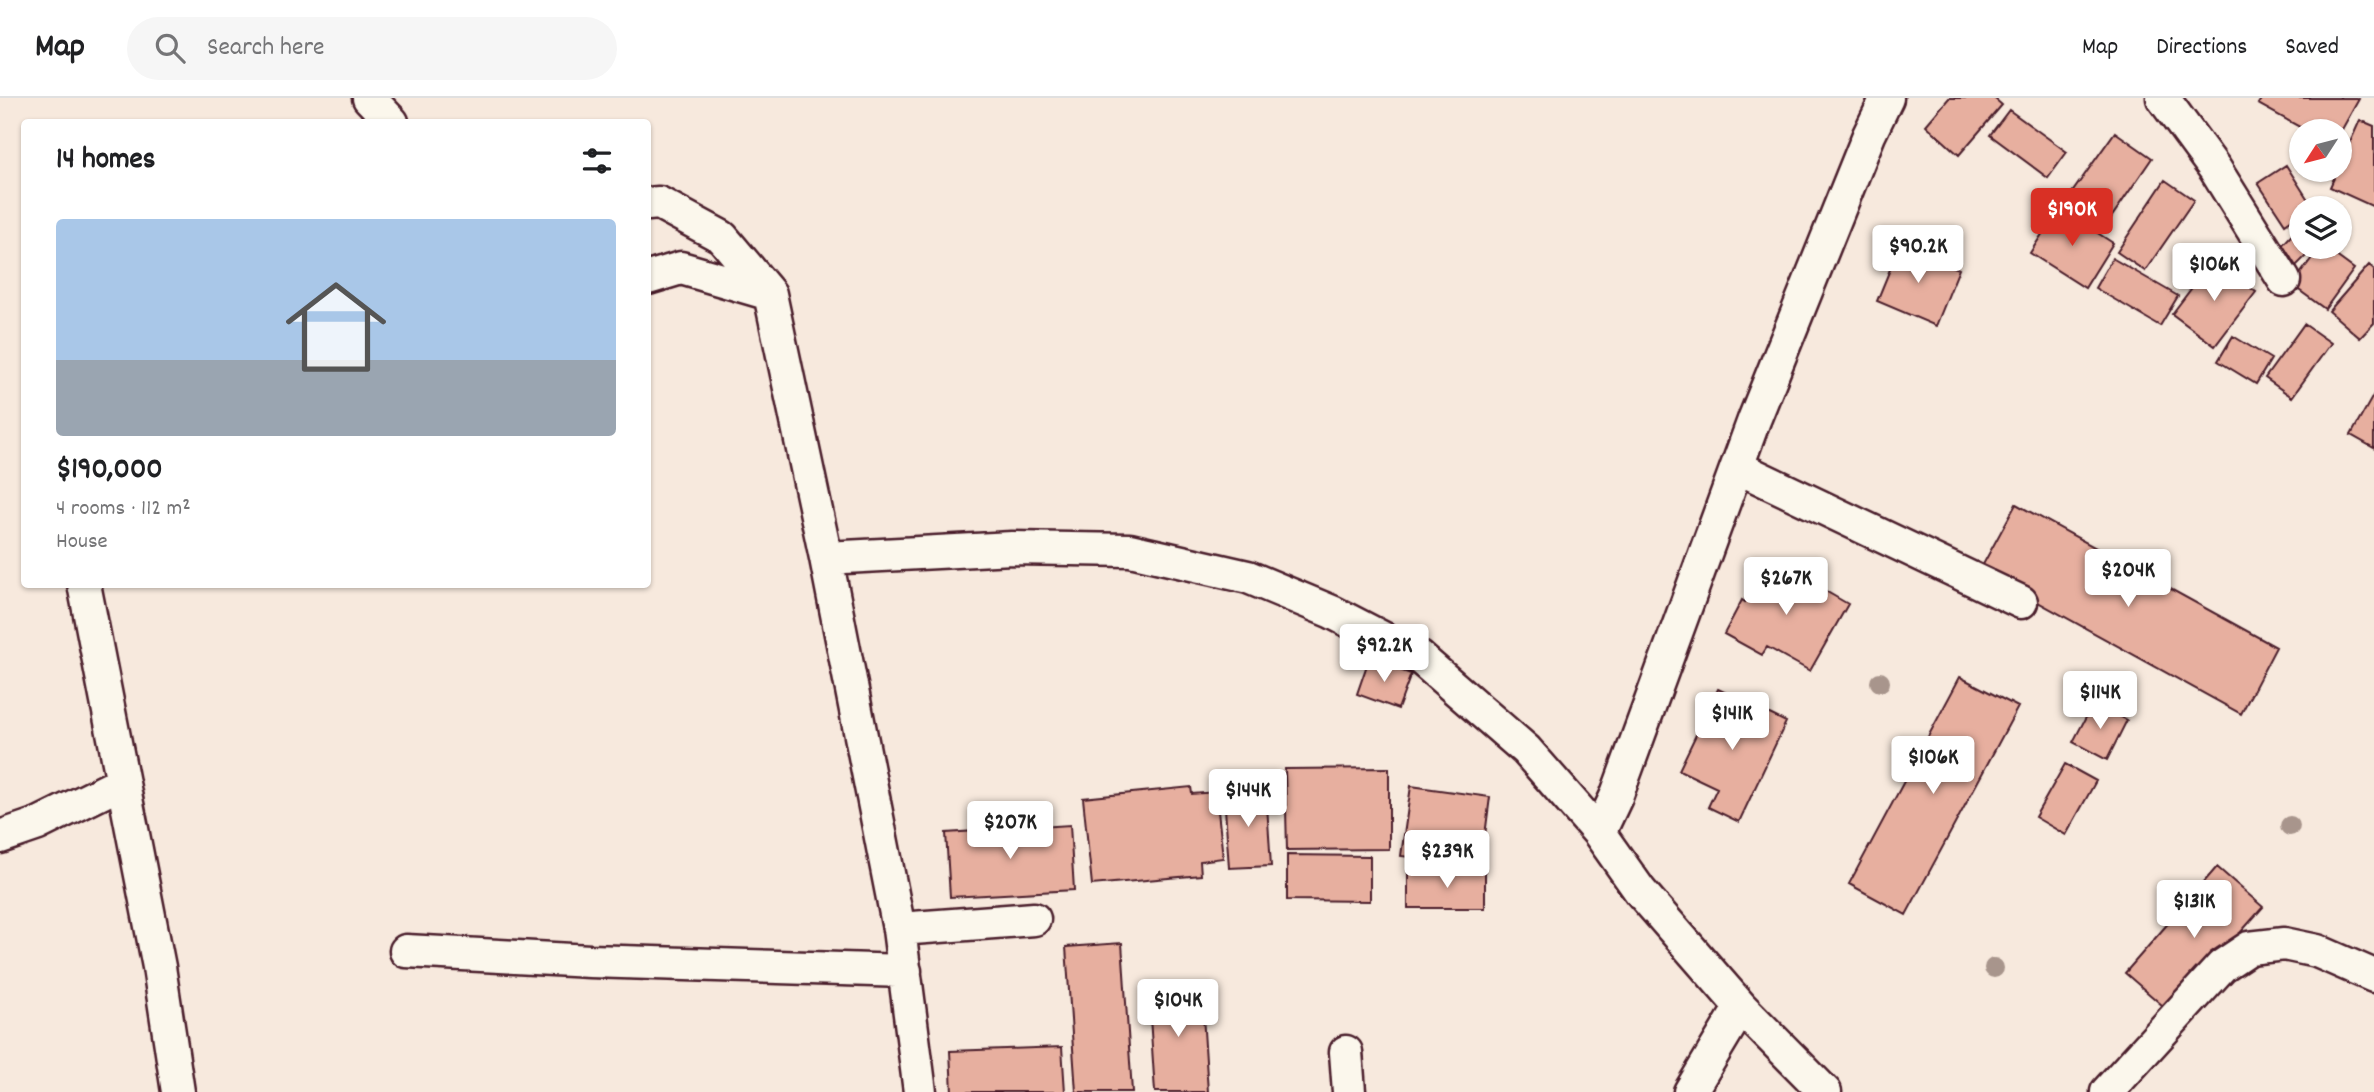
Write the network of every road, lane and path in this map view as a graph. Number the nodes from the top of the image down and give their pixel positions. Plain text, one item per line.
1 (369, 98) edge
2 (1886, 98) edge
3 (2163, 98) edge
4 (389, 119) edge
5 (651, 204) edge
6 (651, 277) edge
7 (2284, 280) dead end
8 (770, 294) junction
9 (1737, 467) junction
10 (826, 558) junction
11 (85, 588) edge
12 (2021, 602) dead end
13 (121, 783) junction
14 (1599, 833) junction
15 (0, 837) edge
16 (1034, 919) dead end
17 (898, 929) junction
18 (406, 951) dead end
19 (905, 971) junction
20 (2374, 976) edge
21 (1741, 1007) junction
22 (1346, 1052) dead end
23 (178, 1092) edge
24 (920, 1092) edge
25 (1349, 1092) edge
26 (1690, 1092) edge
27 (1825, 1092) edge
28 (2107, 1092) edge

1 - 4 street
2 - 9 street
3 - 7 street
5 - 8 street
6 - 8 street
8 - 10 street
9 - 12 street
9 - 14 street
10 - 14 street
10 - 17 street
11 - 13 street
13 - 15 street
13 - 23 street
14 - 21 street
16 - 17 street
17 - 19 street
18 - 19 street
19 - 24 street
20 - 28 street
21 - 26 street
21 - 27 street
22 - 25 street

